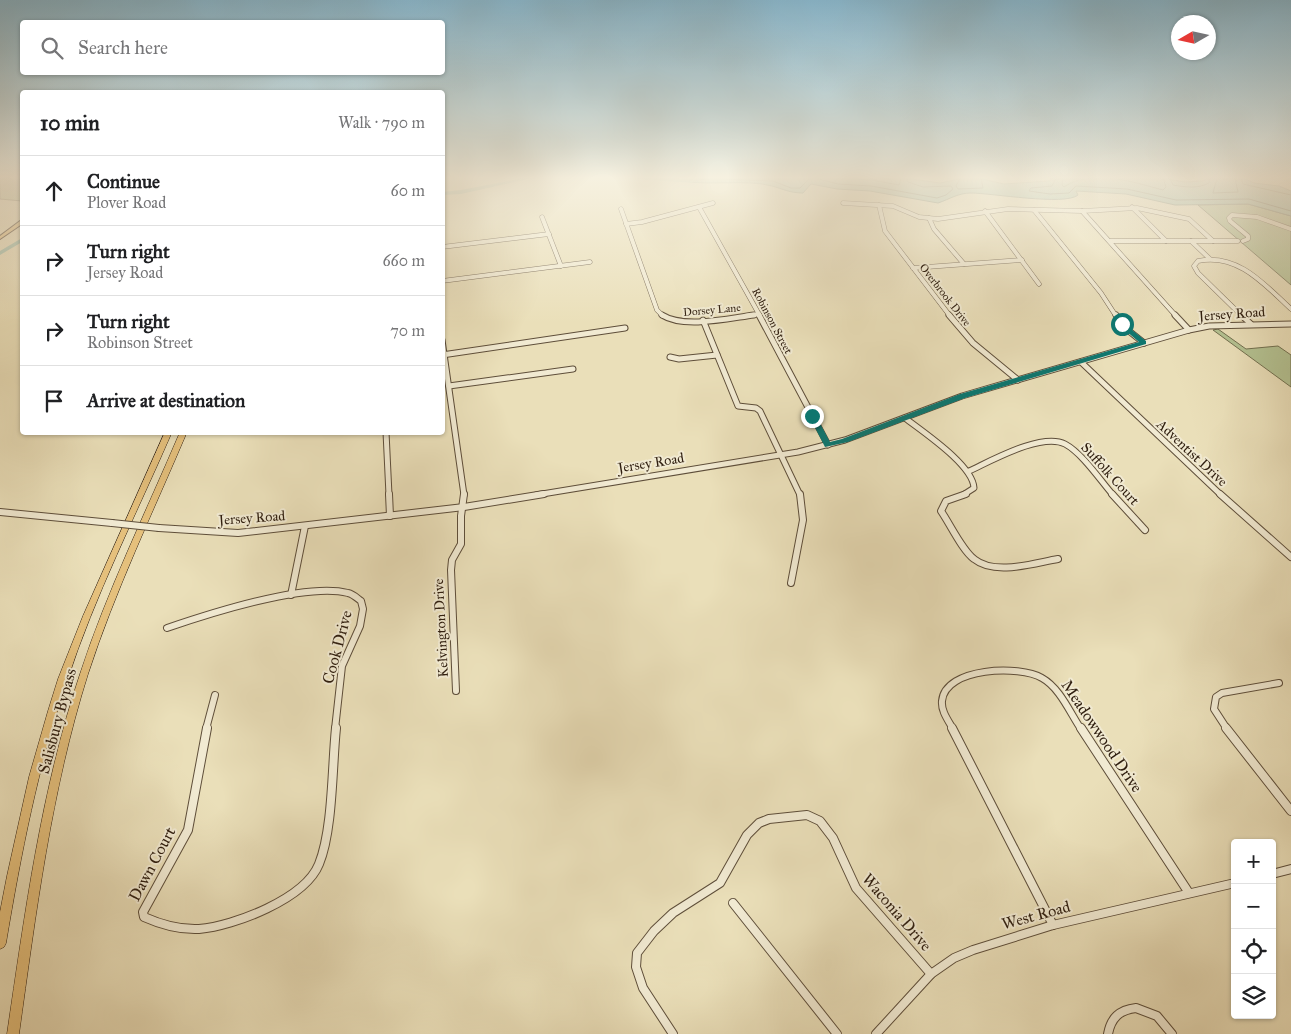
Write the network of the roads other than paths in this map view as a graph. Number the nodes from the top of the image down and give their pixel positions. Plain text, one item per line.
1 (16, 226) edge
2 (546, 226) edge
3 (627, 226) edge
4 (710, 226) edge
5 (883, 226) edge
6 (932, 226) edge
7 (997, 226) edge
8 (1047, 226) edge
9 (1096, 226) edge
10 (1151, 226) edge
11 (1198, 226) edge
12 (1236, 226) edge
13 (549, 234) junction
14 (0, 238) edge
15 (1110, 241) junction
16 (1166, 241) junction
17 (1191, 241) junction
18 (1213, 241) junction
19 (445, 247) edge
20 (1210, 259) junction
21 (1022, 260) junction
22 (590, 262) dead end
23 (964, 264) junction
24 (561, 266) junction
25 (913, 268) junction
26 (445, 282) edge
27 (1039, 284) dead end
28 (1291, 309) edge
29 (759, 314) junction
30 (703, 320) junction
31 (1251, 324) junction
32 (1291, 324) edge
33 (625, 328) dead end
34 (1190, 330) junction
35 (1144, 343) junction
36 (445, 355) edge
37 (717, 355) junction
38 (670, 357) dead end
39 (445, 361) edge
40 (1081, 362) junction
41 (573, 368) dead end
42 (1018, 380) junction
43 (449, 386) junction
44 (905, 418) junction
45 (168, 435) edge
46 (183, 435) edge
47 (386, 435) edge
48 (828, 445) junction
49 (780, 454) junction
50 (969, 471) junction
51 (464, 507) junction
52 (0, 512) edge
53 (390, 516) junction
54 (305, 526) junction
55 (1145, 530) dead end
56 (1291, 557) edge
57 (1058, 559) dead end
58 (791, 583) dead end
59 (291, 595) junction
60 (167, 628) dead end
61 (1279, 683) dead end
62 (456, 691) dead end
63 (216, 695) dead end
64 (1291, 811) edge
65 (1291, 869) edge
66 (1276, 873) edge
67 (1231, 884) edge
68 (295, 891) joint
69 (1189, 893) junction
70 (734, 902) dead end
71 (1053, 925) junction
72 (0, 943) edge
73 (931, 974) junction
74 (12, 1034) edge
75 (673, 1034) edge
76 (837, 1034) edge
77 (876, 1034) edge
78 (1108, 1034) edge
79 (1172, 1034) edge

1 - 14 main road
2 - 13 street
3 - 30 street, Dorsey Lane
4 - 29 street, Robinson Street
5 - 25 street, Overbrook Drive
6 - 23 street
7 - 21 street
8 - 35 street
9 - 15 street
10 - 16 street
11 - 18 street
12 - 18 street
13 - 19 street
13 - 24 street
15 - 16 street
15 - 34 street
16 - 17 street
17 - 18 street
17 - 20 street
20 - 28 street
20 - 31 street
21 - 23 street
21 - 27 street
22 - 24 street
23 - 25 street
24 - 26 street
25 - 42 street, Overbrook Drive
29 - 30 street, Dorsey Lane
29 - 48 street, Robinson Street
30 - 37 street
31 - 32 street, Jersey Road
31 - 34 street, Jersey Road
33 - 36 street
34 - 35 street, Jersey Road
35 - 40 street, Jersey Road
37 - 38 street
37 - 49 street
39 - 43 street, Kelvington Drive
40 - 42 street, Jersey Road
40 - 56 street, Adventist Drive
41 - 43 street
42 - 44 street, Jersey Road
43 - 51 street, Kelvington Drive
44 - 48 street, Jersey Road
44 - 50 street
45 - 72 highway, Salisbury Bypass
46 - 74 highway, Salisbury Bypass
47 - 53 street
48 - 49 street, Jersey Road
49 - 51 street, Jersey Road
49 - 58 street
50 - 55 street, Suffolk Court
50 - 57 street
51 - 53 street, Jersey Road
51 - 62 street, Kelvington Drive
52 - 54 street, Jersey Road, bridge
53 - 54 street, Jersey Road
54 - 59 street
59 - 60 street, Cook Drive
59 - 68 street, Cook Drive
61 - 64 street
63 - 68 street, Dawn Court
65 - 66 street
67 - 69 street, West Road
69 - 71 street, West Road
69 - 71 street, Meadowwood Drive
70 - 76 street
71 - 73 street, West Road
73 - 75 street, Waconia Drive
73 - 77 street, West Road
78 - 79 street

